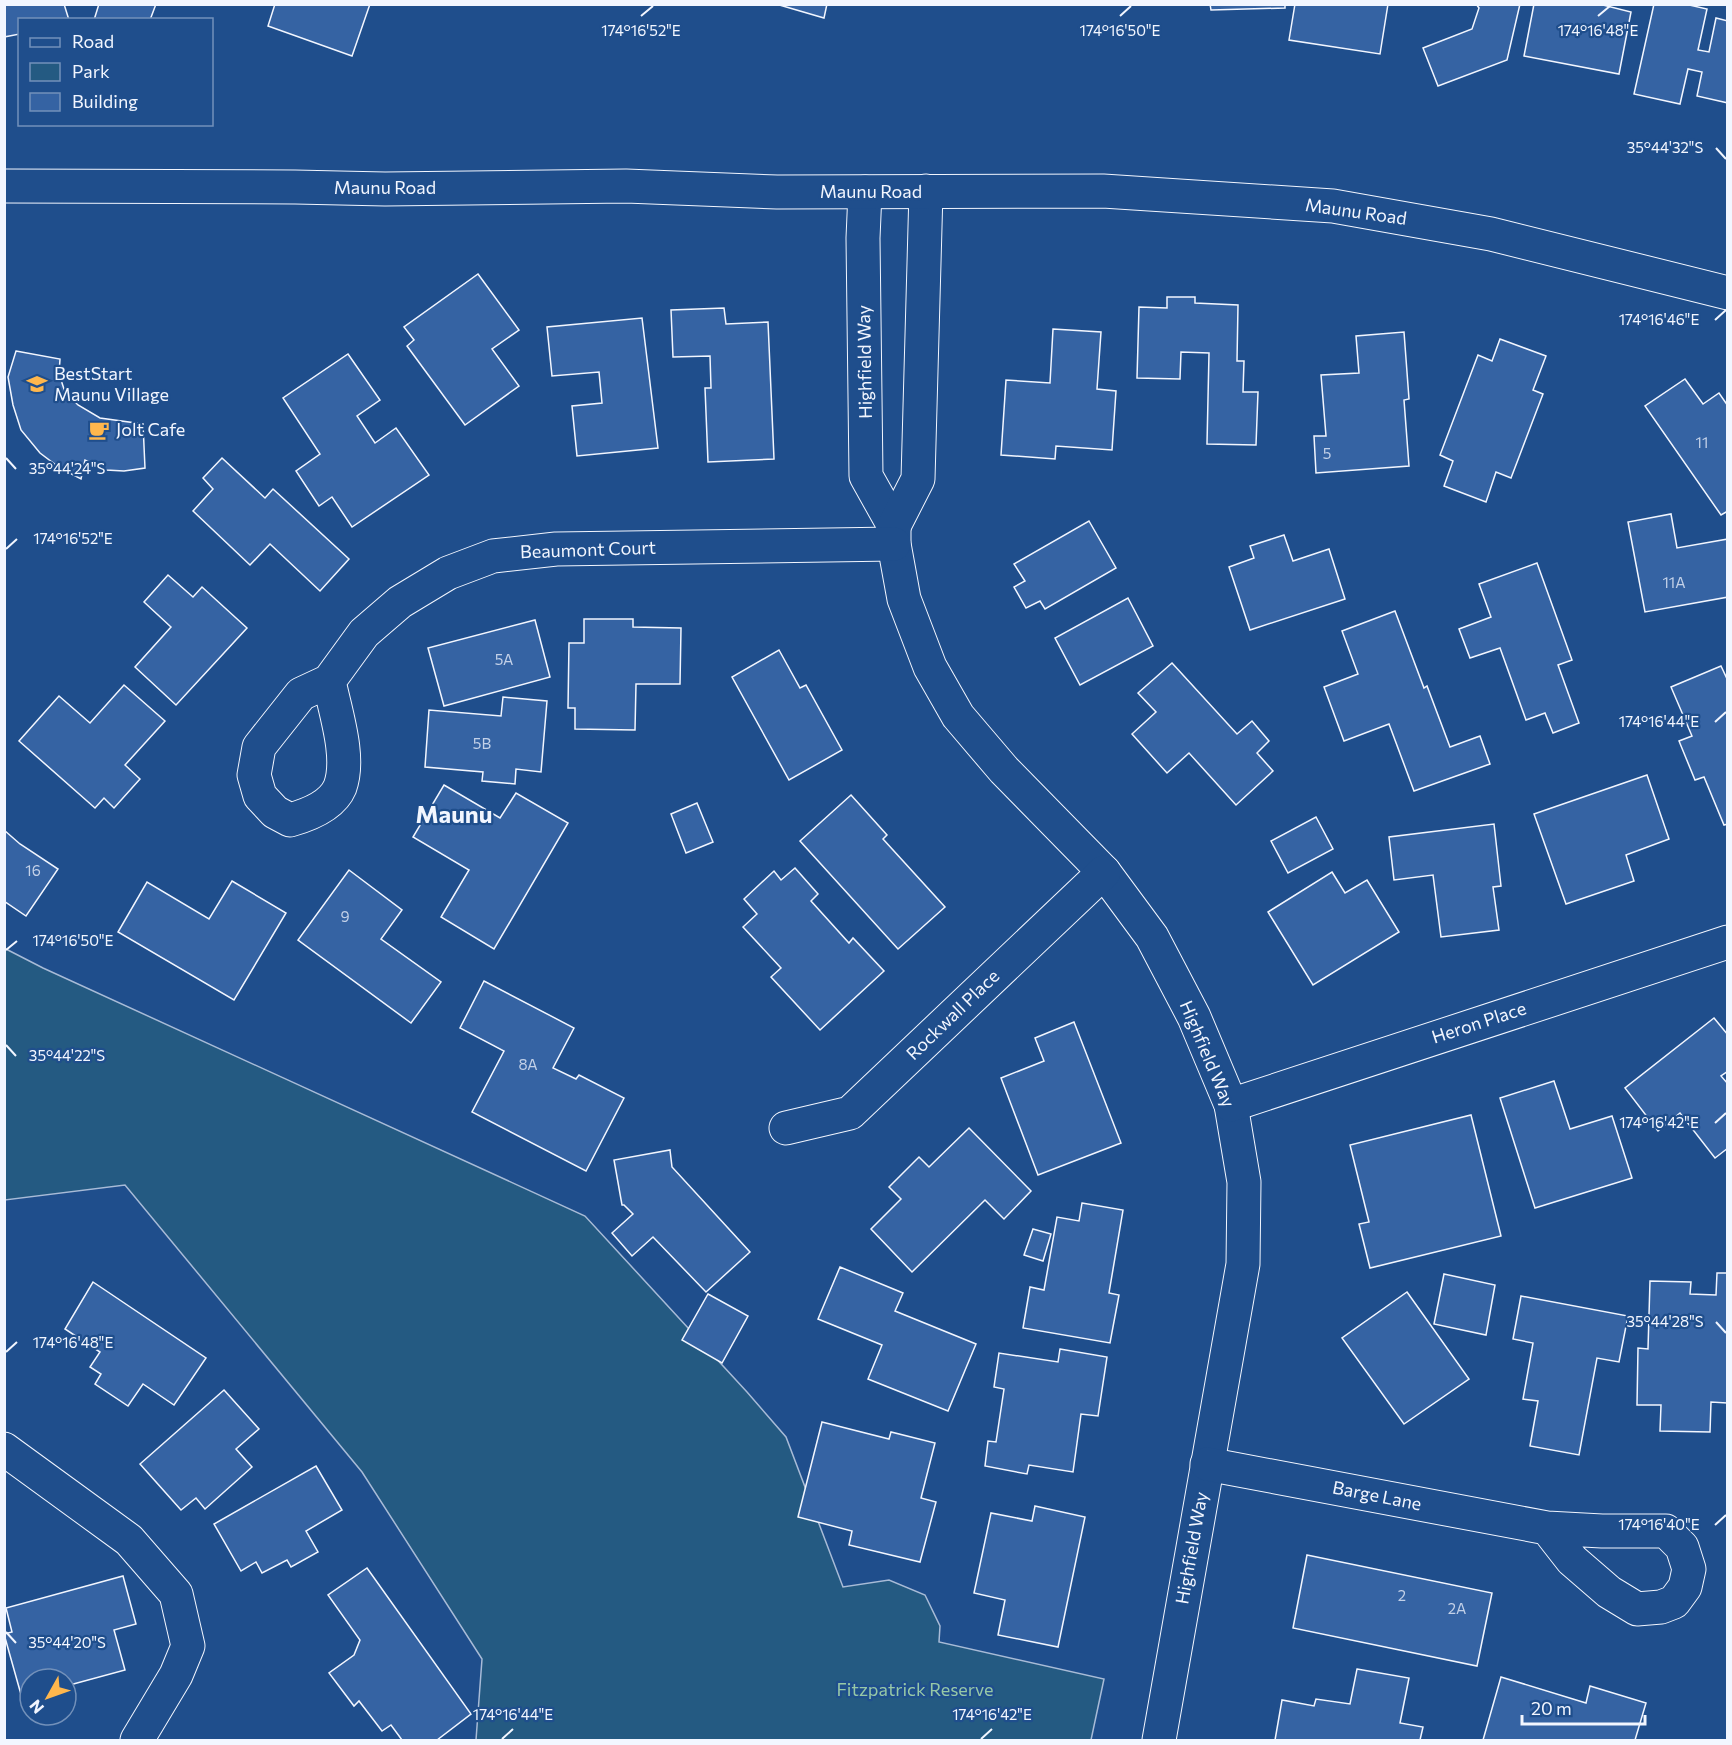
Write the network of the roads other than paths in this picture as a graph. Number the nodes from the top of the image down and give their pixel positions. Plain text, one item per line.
1 (4, 186) edge
2 (926, 191) junction
3 (865, 192) junction
4 (1728, 293) edge
5 (894, 535) junction
6 (329, 681) dead end
7 (1104, 872) junction
8 (1728, 942) edge
9 (1231, 1105) junction
10 (786, 1128) dead end
11 (4, 1449) edge
12 (1207, 1464) junction
13 (1547, 1528) dead end
14 (137, 1740) edge
15 (1159, 1740) edge

1 - 3 street, Maunu Road
2 - 3 street, Maunu Road
2 - 4 street, Maunu Road
2 - 5 street
3 - 5 street, Highfield Way
5 - 6 street, Beaumont Court
5 - 7 street, Highfield Way
7 - 9 street, Highfield Way
7 - 10 street, Rockwall Place
8 - 9 street, Heron Place
9 - 12 street, Highfield Way
11 - 14 street
12 - 13 street, Barge Lane
12 - 15 street, Highfield Way

